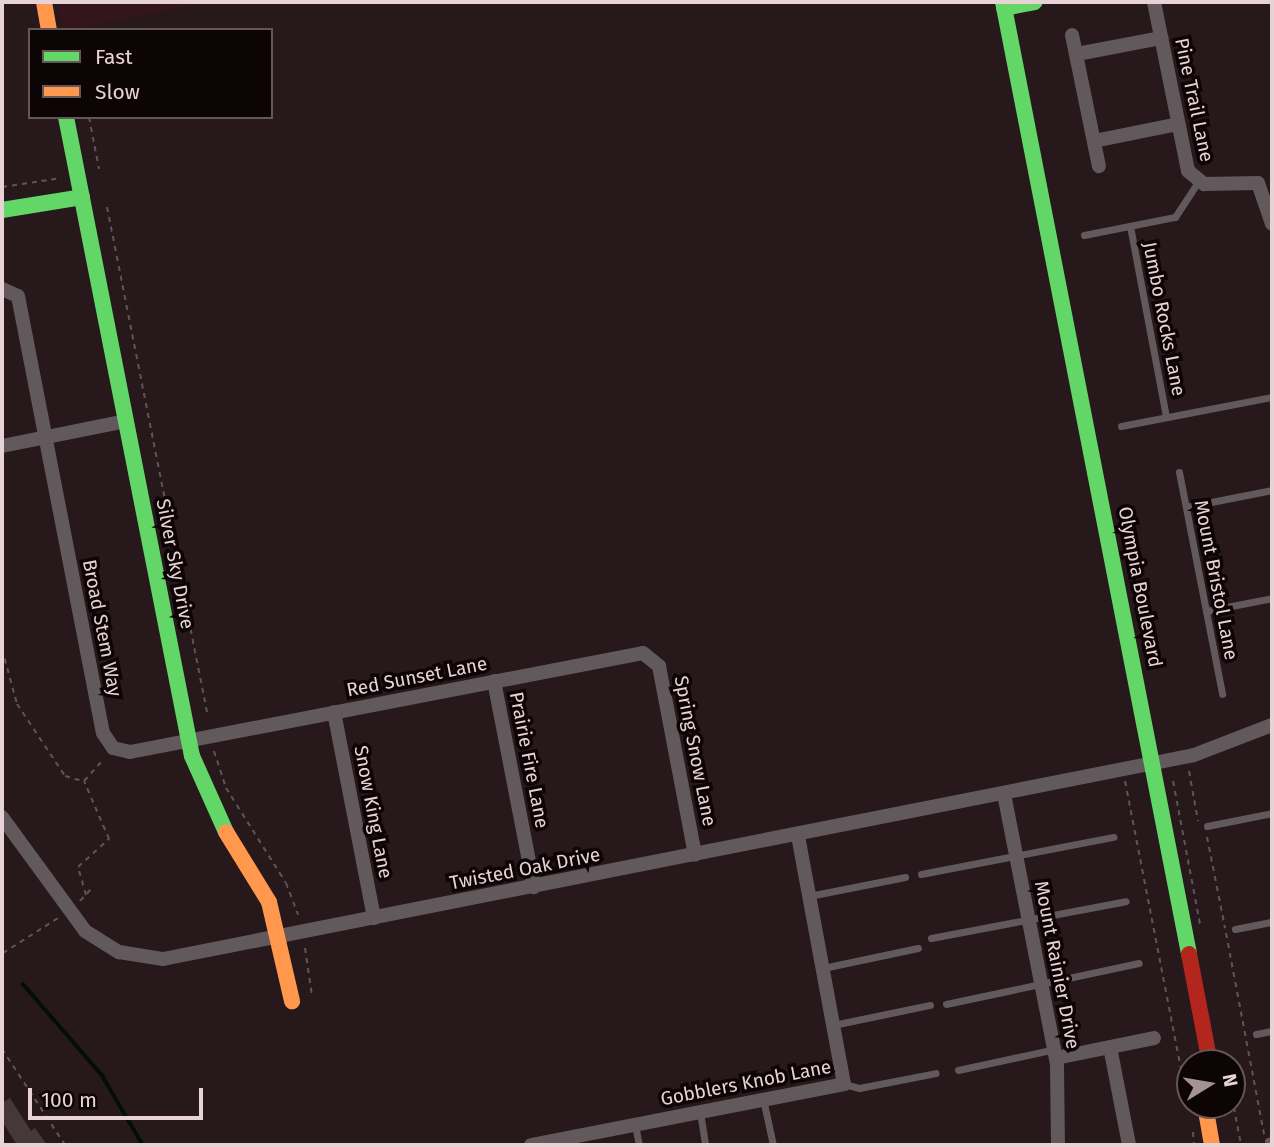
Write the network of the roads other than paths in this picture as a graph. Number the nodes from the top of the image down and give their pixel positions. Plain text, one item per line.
1 (44, 2) edge
2 (1034, 2) edge
3 (1154, 2) edge
4 (1003, 5) edge
5 (49, 28) edge
6 (1072, 35) dead end
7 (1161, 38) junction
8 (1077, 54) junction
9 (66, 119) edge
10 (1178, 124) junction
11 (1094, 141) junction
12 (1099, 166) dead end
13 (1198, 181) junction
14 (82, 197) junction
15 (2, 210) edge
16 (1272, 224) edge
17 (1130, 226) junction
18 (1084, 235) dead end
19 (2, 289) edge
20 (1272, 397) edge
21 (1167, 417) junction
22 (126, 421) junction
23 (1121, 426) dead end
24 (45, 437) junction
25 (2, 446) edge
26 (1179, 472) dead end
27 (1272, 491) edge
28 (1186, 507) junction
29 (1272, 598) edge
30 (1206, 611) junction
31 (652, 657) joint
32 (494, 681) junction
33 (1222, 694) dead end
34 (334, 712) junction
35 (1272, 727) edge
36 (188, 740) junction
37 (1146, 765) junction
38 (1004, 794) junction
39 (1272, 813) edge
40 (2, 817) edge
41 (1206, 826) road end
42 (798, 835) junction
43 (1113, 837) dead end
44 (695, 855) junction
45 (1016, 856) junction
46 (921, 874) dead end
47 (905, 877) dead end
48 (534, 887) junction
49 (809, 896) junction
50 (1126, 901) dead end
51 (374, 918) junction
52 (1029, 920) junction
53 (1272, 922) edge
54 (1235, 929) dead end
55 (279, 937) junction
56 (931, 938) dead end
57 (918, 948) dead end
58 (1139, 963) dead end
59 (823, 968) junction
60 (1041, 984) junction
61 (292, 1001) dead end
62 (946, 1004) dead end
63 (930, 1005) dead end
64 (833, 1025) junction
65 (1272, 1031) edge
66 (1256, 1034) dead end
67 (1154, 1038) dead end
68 (1110, 1047) junction
69 (1195, 1049) edge
70 (1207, 1049) edge
71 (1055, 1053) junction
72 (958, 1070) dead end
73 (936, 1073) dead end
74 (844, 1084) junction
75 (764, 1100) junction
76 (700, 1112) junction
77 (1207, 1119) edge
78 (1220, 1119) edge
79 (635, 1125) junction
80 (573, 1141) edge
81 (531, 1145) edge
82 (639, 1145) edge
83 (705, 1145) edge
84 (773, 1145) edge
85 (1058, 1145) edge
86 (1129, 1145) edge
87 (1212, 1145) edge
88 (1224, 1145) edge

1 - 5 street
2 - 4 street
3 - 7 street, Pine Trail Lane
4 - 37 street, Olympia Boulevard
6 - 8 street
7 - 8 street
7 - 10 street, Pine Trail Lane
8 - 11 street
9 - 14 street, Silver Sky Drive
10 - 11 street
10 - 13 street, Pine Trail Lane
11 - 12 street
13 - 16 street, Pine Trail Lane
13 - 17 lane
14 - 15 street
14 - 22 street, Silver Sky Drive
17 - 18 lane
17 - 21 lane, Jumbo Rocks Lane
19 - 24 street, Broad Stem Way
20 - 21 lane
21 - 23 lane
22 - 24 street
22 - 36 street, Silver Sky Drive
24 - 25 street
24 - 36 street, Broad Stem Way
26 - 28 lane, Mount Bristol Lane
27 - 28 lane
28 - 30 lane, Mount Bristol Lane
29 - 30 lane
30 - 33 lane, Mount Bristol Lane
31 - 32 street, Red Sunset Lane
31 - 44 street, Spring Snow Lane
32 - 34 street, Red Sunset Lane
32 - 48 street, Prairie Fire Lane
34 - 36 street, Red Sunset Lane
34 - 51 street, Snow King Lane
35 - 37 street, Twisted Oak Drive
36 - 55 street, Silver Sky Drive
37 - 38 street, Twisted Oak Drive
37 - 69 street, Olympia Boulevard
37 - 70 street, Olympia Boulevard
38 - 42 street, Twisted Oak Drive
38 - 45 street, Mount Rainier Drive
39 - 41 lane
40 - 55 street, Twisted Oak Drive
42 - 44 street, Twisted Oak Drive
42 - 49 street, Gobblers Knob Lane
43 - 45 lane
44 - 48 street, Twisted Oak Drive
45 - 46 lane
45 - 52 street, Mount Rainier Drive
47 - 49 lane
48 - 51 street, Twisted Oak Drive
49 - 59 street, Gobblers Knob Lane
50 - 52 lane
51 - 55 street, Twisted Oak Drive
52 - 56 lane
52 - 60 street, Mount Rainier Drive
53 - 54 lane
55 - 61 street, Silver Sky Drive
57 - 59 lane
58 - 60 lane
59 - 64 street, Gobblers Knob Lane
60 - 62 lane
60 - 71 street, Mount Rainier Drive
63 - 64 lane
64 - 74 street, Gobblers Knob Lane
65 - 66 lane
67 - 68 street
68 - 71 street
68 - 86 street
71 - 72 lane
71 - 85 street, Mount Rainier Drive
73 - 74 lane
74 - 75 street, Gobblers Knob Lane
75 - 76 street, Gobblers Knob Lane
75 - 84 lane
76 - 79 street, Gobblers Knob Lane
76 - 83 lane
77 - 87 street
78 - 88 street
79 - 80 street, Gobblers Knob Lane
79 - 82 lane
80 - 81 street, Gobblers Knob Lane

